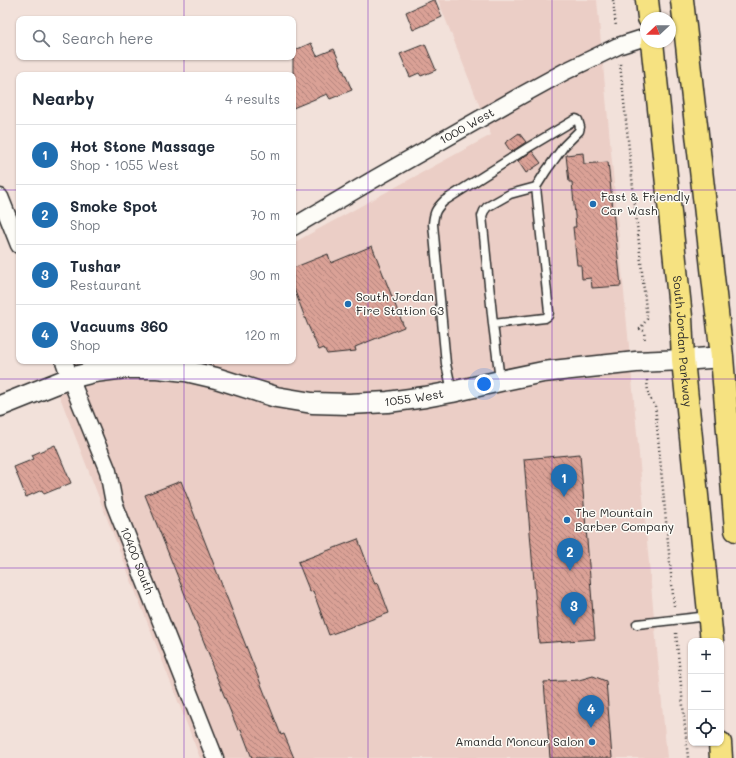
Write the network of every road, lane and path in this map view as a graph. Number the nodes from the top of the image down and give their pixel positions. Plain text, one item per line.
1 (647, 0) edge
2 (683, 5) edge
3 (648, 12) edge
4 (640, 39) edge
5 (653, 48) edge
6 (536, 187) junction
7 (0, 198) edge
8 (296, 225) edge
9 (16, 238) edge
10 (493, 324) junction
11 (729, 356) edge
12 (683, 360) junction
13 (98, 366) edge
14 (67, 369) edge
15 (500, 381) junction
16 (452, 392) junction
17 (0, 406) edge
18 (736, 530) edge
19 (710, 615) junction
20 (637, 624) dead end
21 (712, 638) edge
22 (720, 746) edge
23 (215, 758) edge
24 (722, 758) edge

1 - 3 main road
2 - 11 main road
4 - 8 street, 1000 West
5 - 12 main road, South Jordan Parkway
6 - 10 lane
6 - 10 lane
6 - 16 lane
7 - 9 street
10 - 15 lane
11 - 12 street, 1055 West
11 - 18 main road
12 - 15 street, 1055 West
12 - 19 main road, South Jordan Parkway
13 - 14 street
13 - 16 street, 1055 West
14 - 17 street
14 - 23 street, 10400 South
15 - 16 street, 1055 West
19 - 20 lane
19 - 21 main road, South Jordan Parkway
22 - 24 main road

